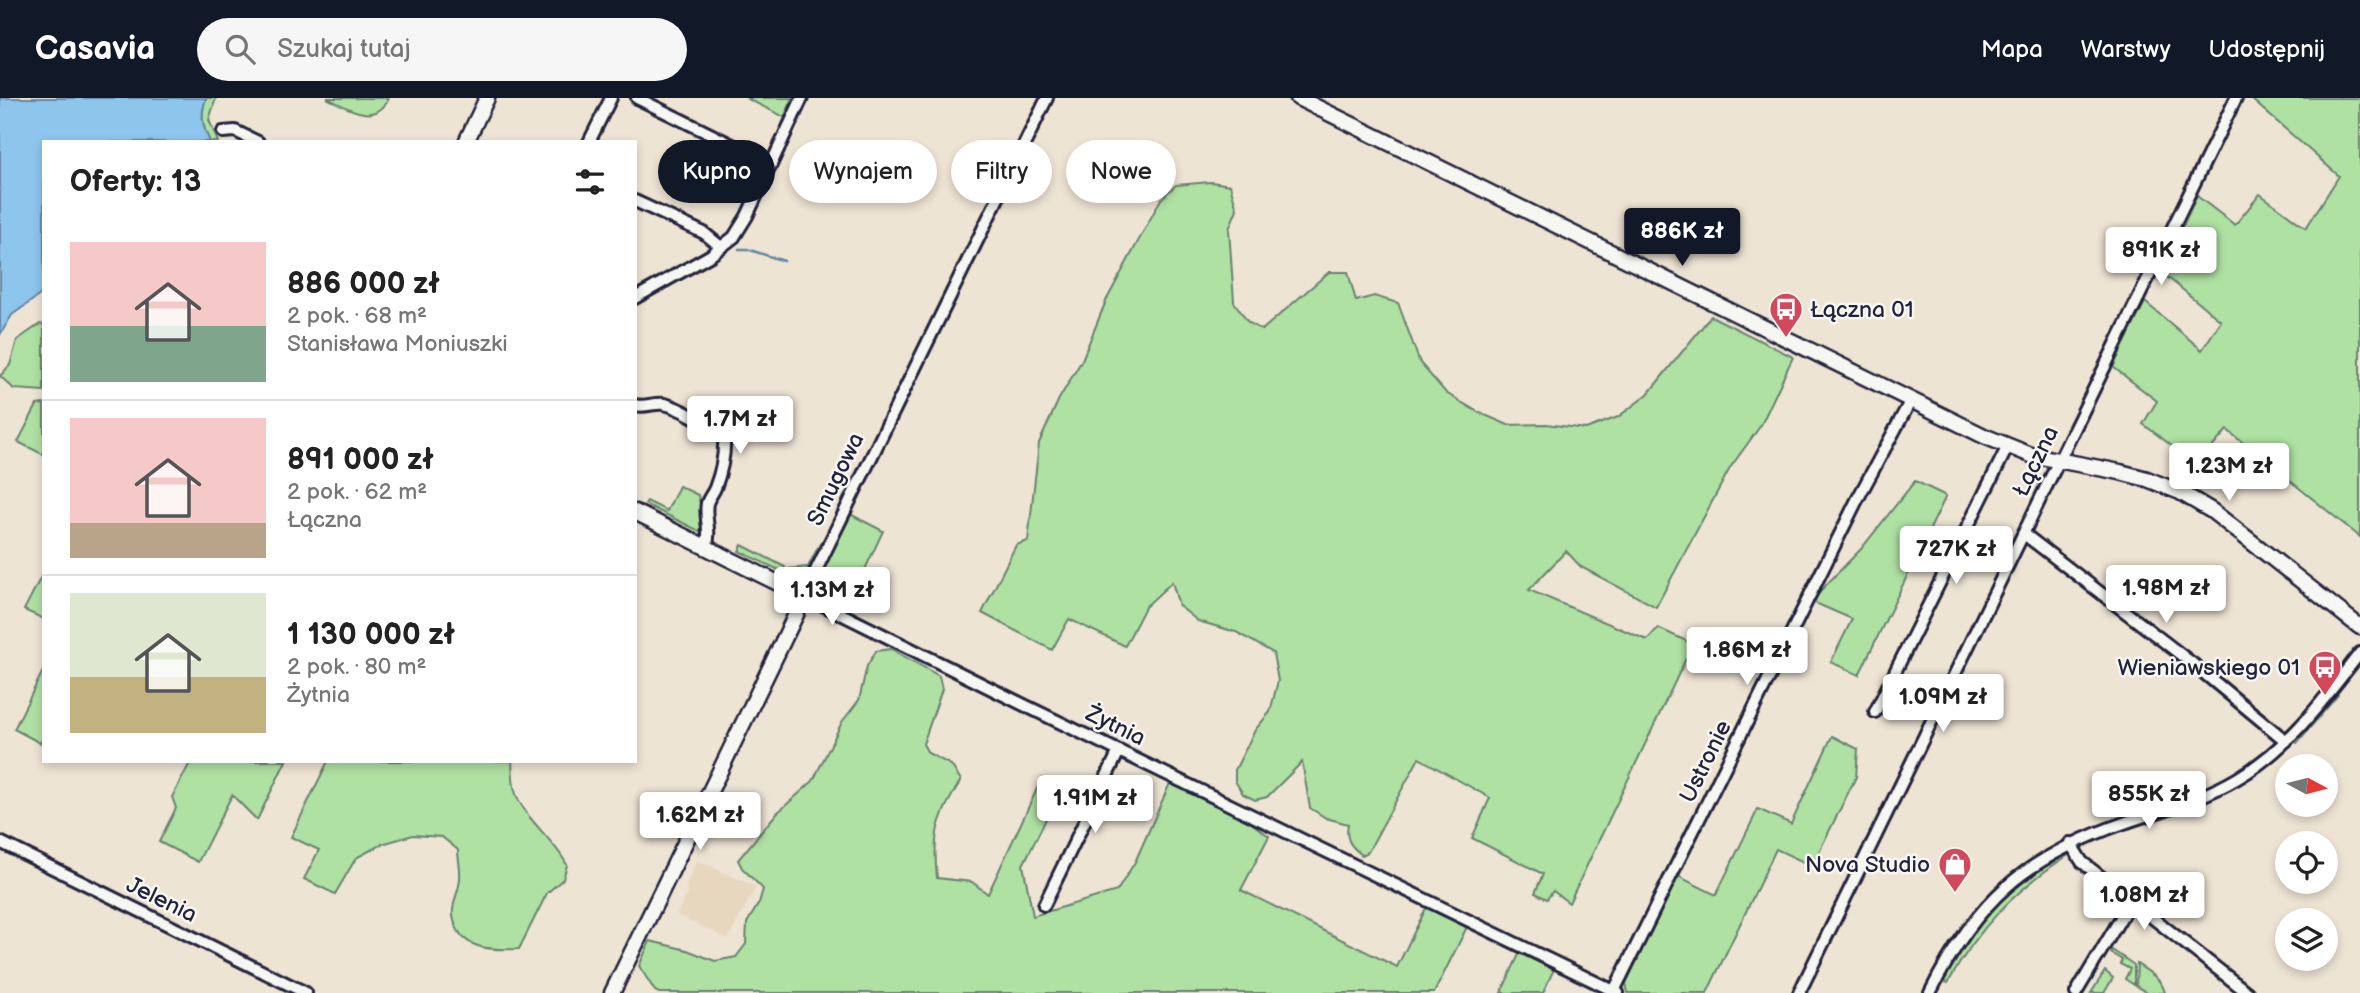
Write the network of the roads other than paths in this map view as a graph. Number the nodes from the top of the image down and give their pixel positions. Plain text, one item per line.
1 (487, 98) edge
2 (611, 98) edge
3 (637, 98) edge
4 (802, 98) edge
5 (1046, 98) edge
6 (1298, 98) edge
7 (2236, 98) edge
8 (223, 131) dead end
9 (254, 140) edge
10 (467, 140) edge
11 (590, 140) edge
12 (722, 140) edge
13 (775, 155) edge
14 (637, 202) edge
15 (753, 203) edge
16 (721, 247) junction
17 (637, 297) edge
18 (1910, 400) junction
19 (637, 405) edge
20 (2008, 446) junction
21 (2058, 461) junction
22 (637, 513) edge
23 (2024, 534) junction
24 (706, 548) junction
25 (803, 597) junction
26 (2360, 627) edge
27 (2360, 653) edge
28 (1875, 712) dead end
29 (2286, 741) junction
30 (1119, 751) junction
31 (0, 842) edge
32 (2070, 844) junction
33 (2131, 901) junction
34 (1044, 905) dead end
35 (1616, 992) edge
36 (306, 993) edge
37 (612, 993) edge
38 (1799, 993) edge
39 (1930, 993) edge
40 (2076, 993) edge
41 (2248, 993) edge

1 - 10 street
2 - 11 street
3 - 12 street
4 - 13 street
5 - 25 street, Smugowa
6 - 18 street
7 - 21 street, Łączna
8 - 9 street
14 - 16 street
15 - 16 street
16 - 17 street
18 - 20 street
18 - 35 street, Ustronie
19 - 24 street
20 - 21 street
20 - 28 street
21 - 23 street, Łączna
21 - 26 street
22 - 24 street, Żytnia
23 - 29 street
23 - 38 street, Łączna
24 - 25 street, Żytnia
25 - 30 street, Żytnia
25 - 37 street, Smugowa
27 - 29 street
29 - 32 street
30 - 34 street
30 - 35 street, Żytnia
31 - 36 street, Jelenia
32 - 33 street
32 - 39 street
33 - 40 street
33 - 41 street

